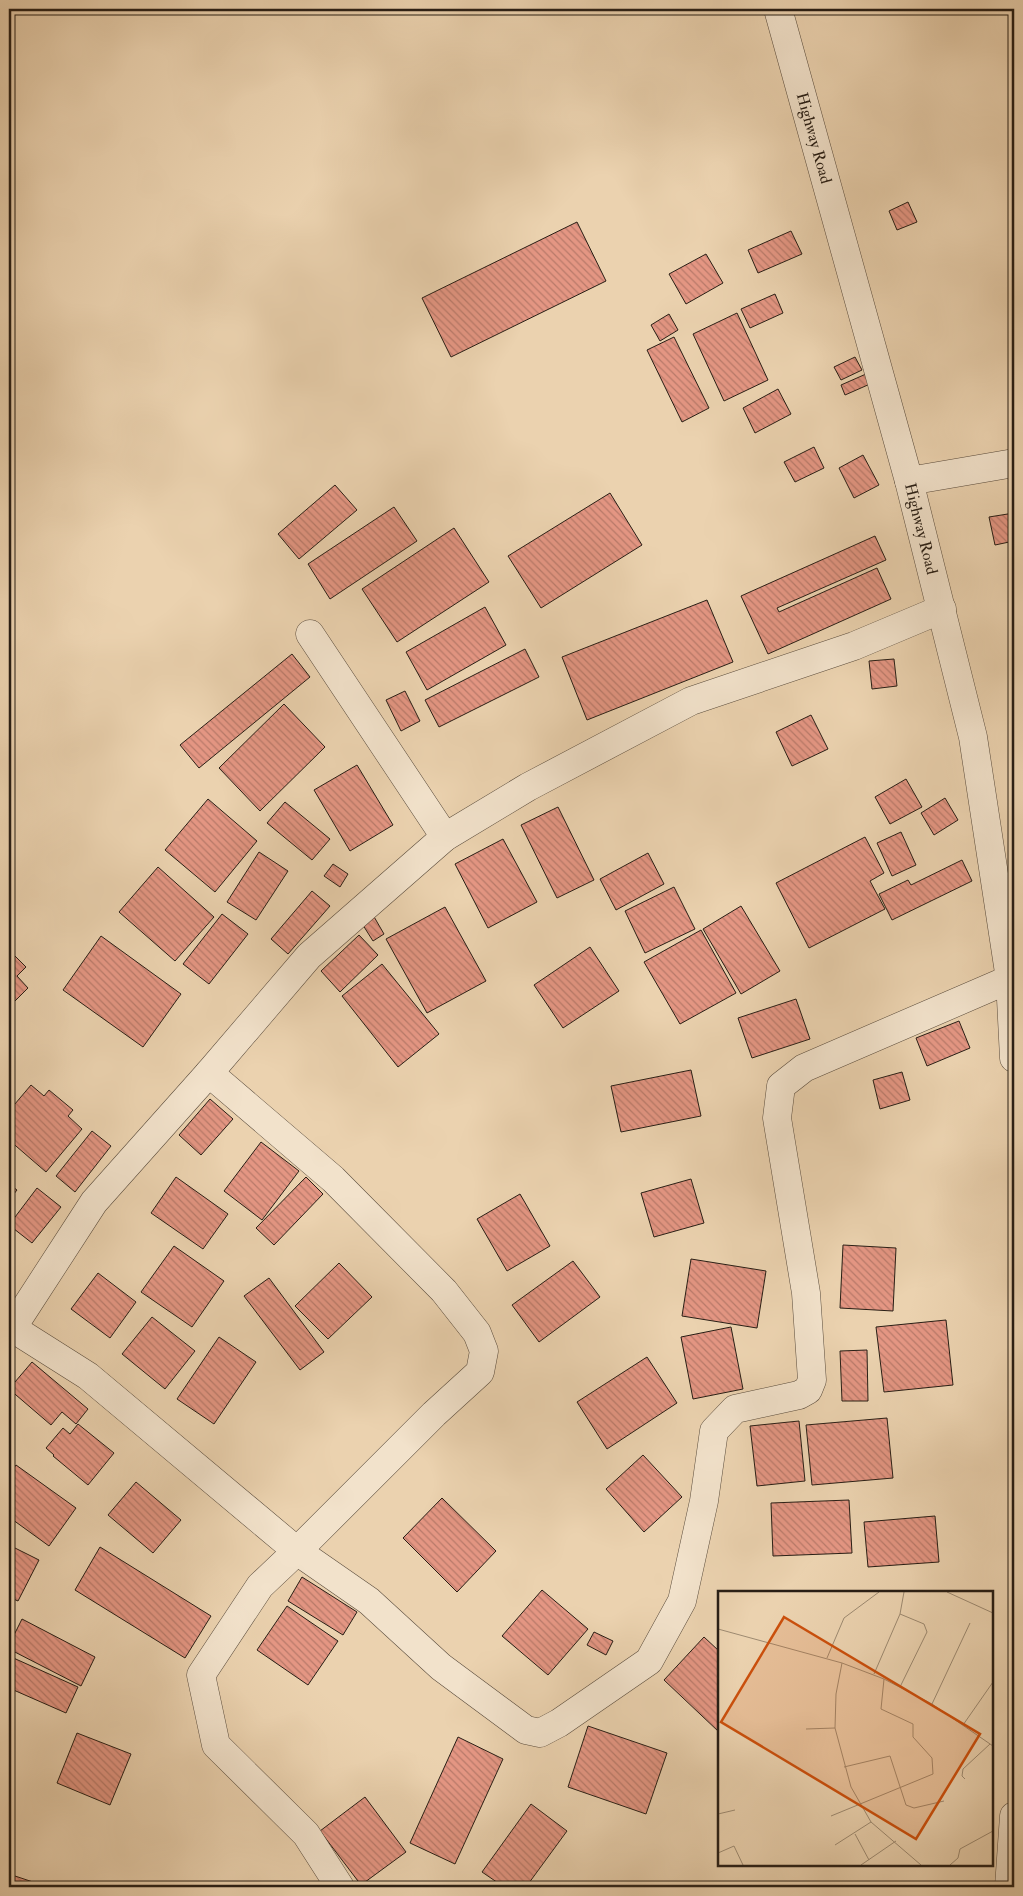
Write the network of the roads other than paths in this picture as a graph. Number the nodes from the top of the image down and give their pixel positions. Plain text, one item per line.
1 (778, 9) edge
2 (1014, 463) edge
3 (909, 481) junction
4 (942, 609) junction
5 (310, 634) dead end
6 (445, 837) junction
7 (1006, 885) edge
8 (1010, 979) junction
9 (1014, 1058) edge
10 (209, 1073) junction
11 (10, 1329) edge
12 (297, 1551) junction
13 (1014, 1816) edge
14 (340, 1887) edge
15 (1009, 1887) edge

1 - 3 street, Highway Road
2 - 3 street
3 - 4 street, Highway Road
4 - 6 street
4 - 7 street, Highway Road
5 - 6 street
6 - 10 street
7 - 8 street, Highway Road
8 - 9 street, Highway Road
8 - 12 street
10 - 11 street
10 - 12 street
11 - 12 street
12 - 14 street
13 - 15 street

